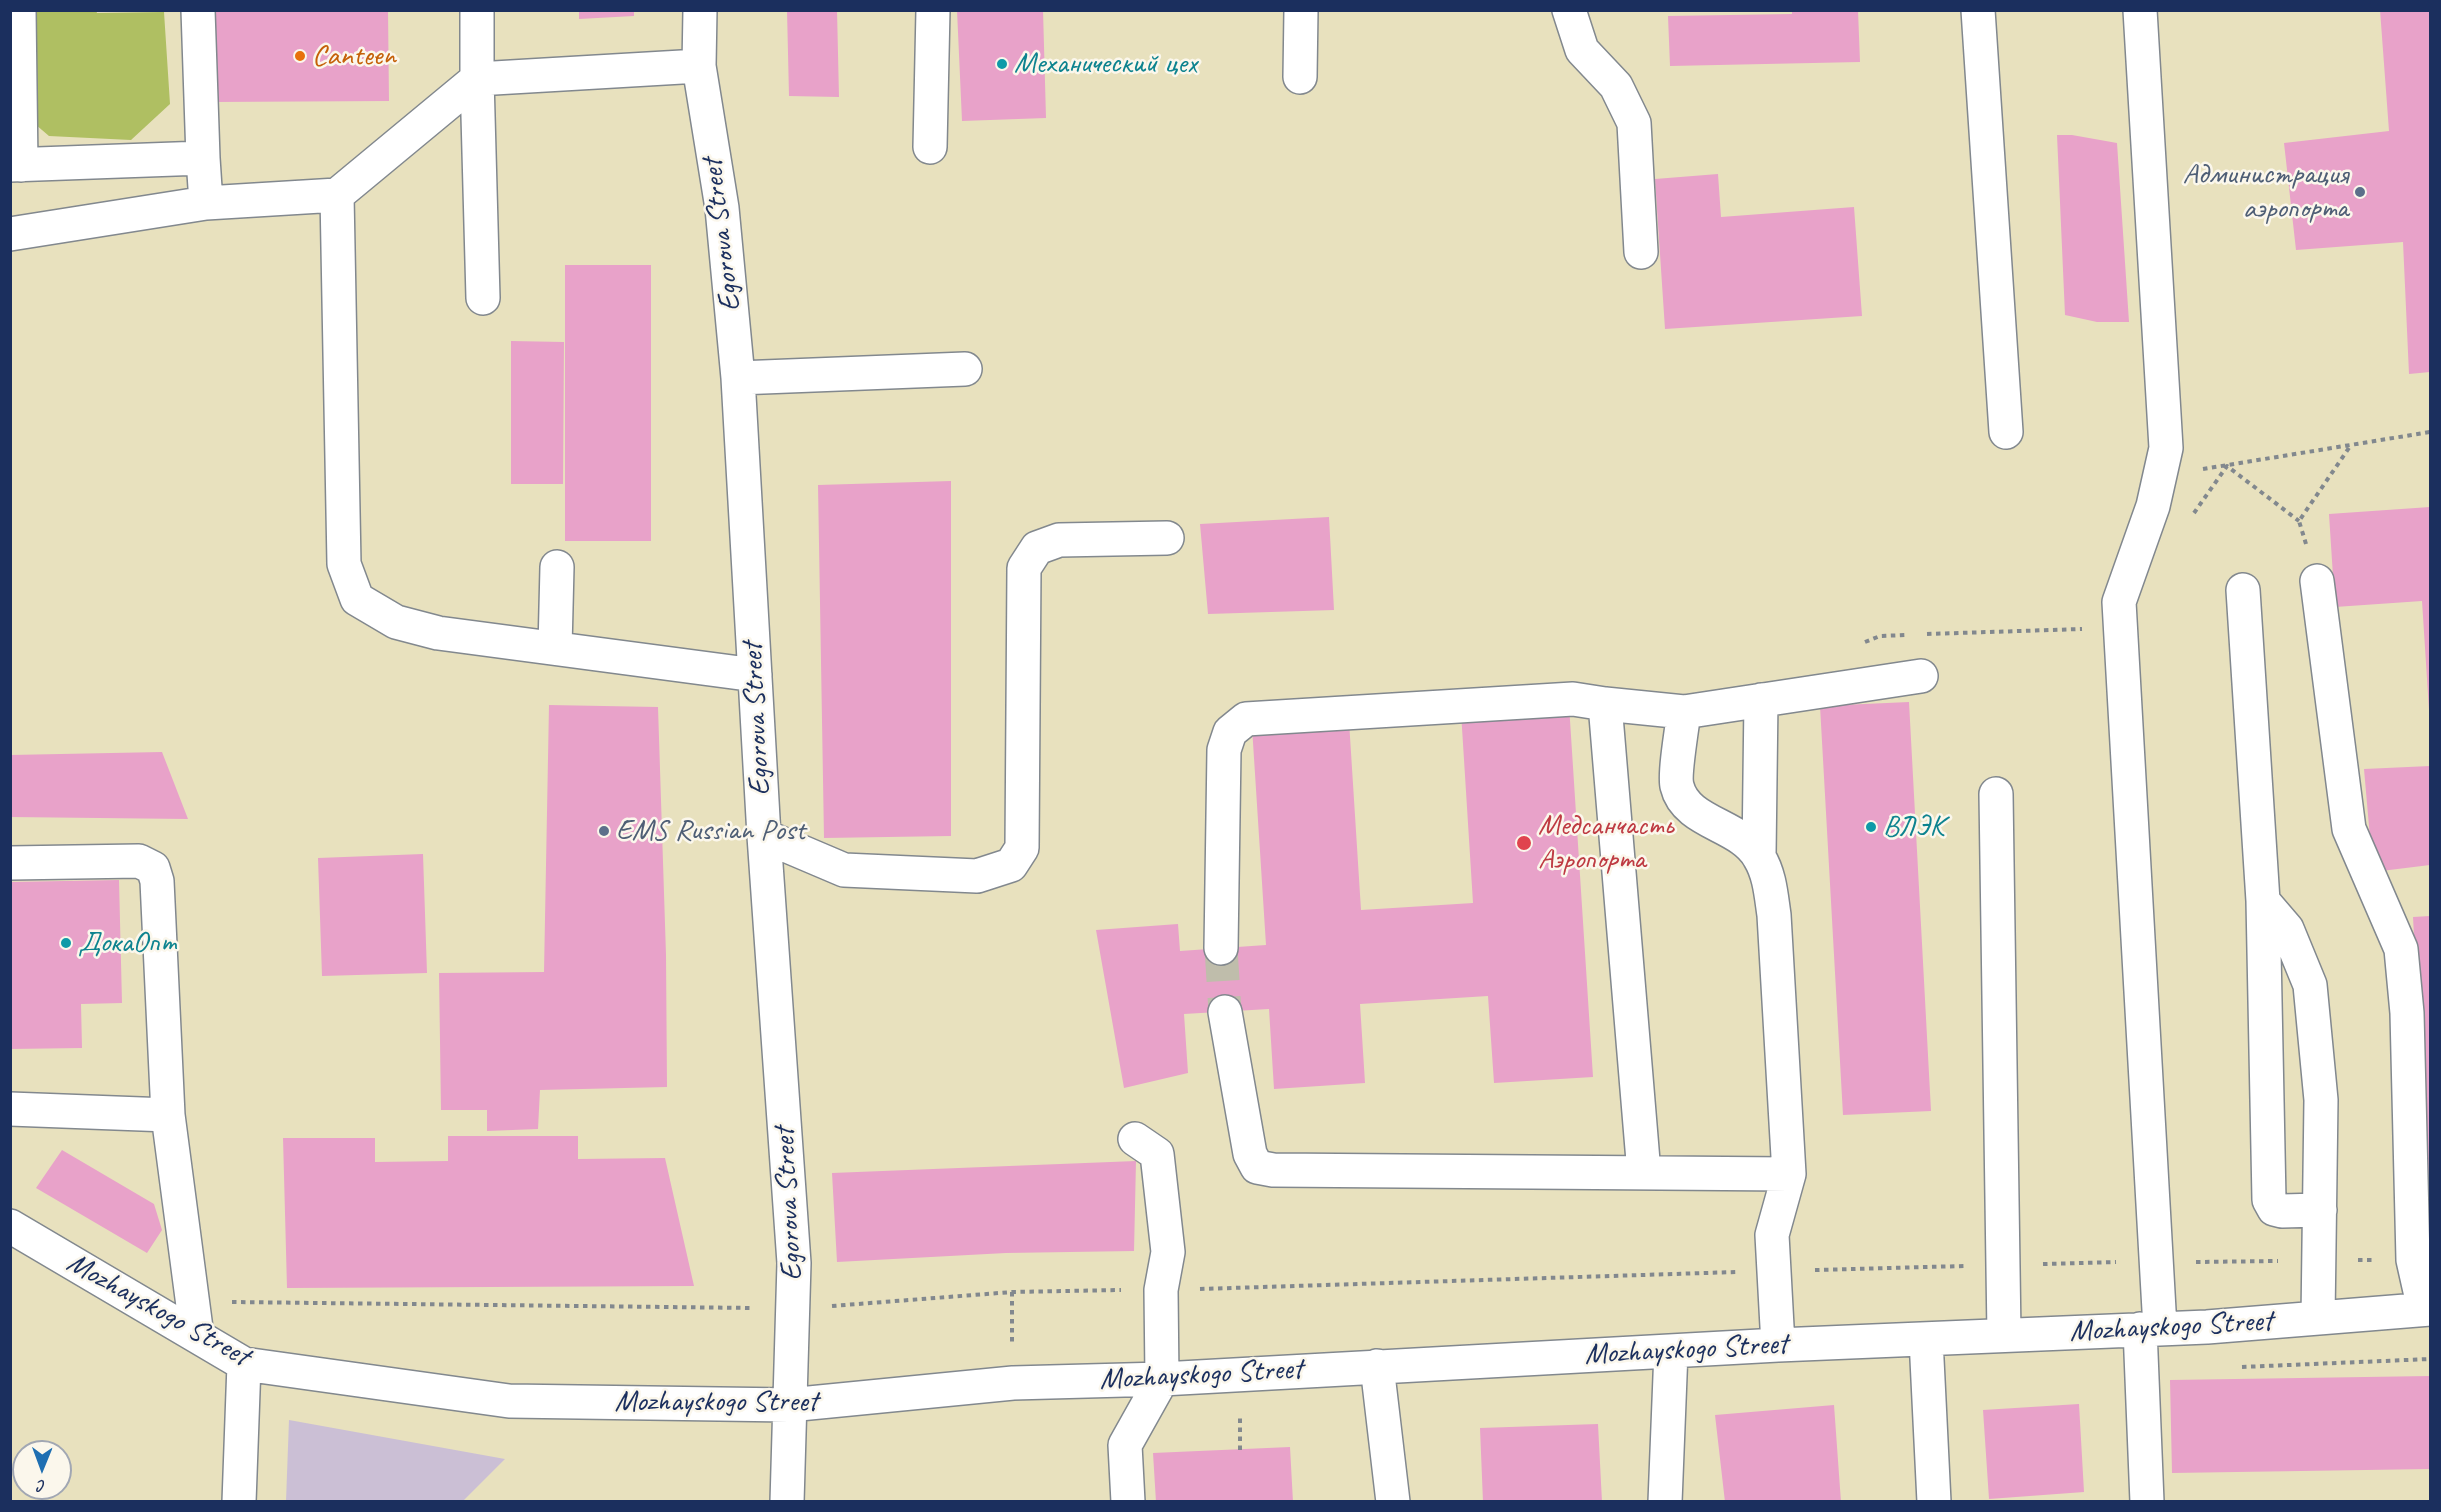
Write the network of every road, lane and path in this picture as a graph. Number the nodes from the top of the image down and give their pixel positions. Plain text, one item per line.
1 (19, 10) edge
2 (198, 10) edge
3 (477, 10) edge
4 (700, 10) edge
5 (933, 10) edge
6 (1301, 10) edge
7 (1569, 10) edge
8 (1978, 10) edge
9 (2140, 10) edge
10 (699, 66) junction
11 (1300, 77) dead end
12 (477, 79) junction
13 (930, 147) dead end
14 (203, 158) junction
15 (16, 165) edge
16 (337, 195) junction
17 (206, 203) junction
18 (10, 234) edge
19 (1641, 252) dead end
20 (483, 298) dead end
21 (965, 369) dead end
22 (738, 378) junction
23 (2006, 432) dead end
24 (2430, 432) edge
25 (2352, 445) junction
26 (2227, 466) junction
27 (2197, 470) dead end
28 (2300, 521) junction
29 (1167, 538) dead end
30 (557, 567) dead end
31 (2317, 581) joint
32 (2243, 590) dead end
33 (555, 648) junction
34 (755, 675) junction
35 (1921, 676) dead end
36 (1761, 700) junction
37 (1605, 704) junction
38 (1684, 712) junction
39 (1996, 794) dead end
40 (764, 836) junction
41 (1759, 855) junction
42 (10, 863) edge
43 (2263, 901) junction
44 (1221, 948) tunnel mouth
45 (1225, 1012) tunnel mouth
46 (10, 1109) edge
47 (168, 1115) junction
48 (1135, 1139) dead end
49 (1644, 1173) junction
50 (1789, 1174) junction
51 (2319, 1210) junction
52 (10, 1226) edge
53 (2413, 1260) junction
54 (2156, 1261) junction
55 (2319, 1261) junction
56 (2003, 1265) junction
57 (1774, 1271) junction
58 (1161, 1290) junction
59 (1012, 1292) junction
60 (192, 1301) junction
61 (794, 1309) junction
62 (2427, 1309) edge
63 (2318, 1318) junction
64 (2150, 1329) junction
65 (2004, 1335) junction
66 (197, 1336) junction
67 (1926, 1339) junction
68 (1778, 1345) junction
69 (1671, 1351) junction
70 (244, 1364) junction
71 (1377, 1366) junction
72 (1162, 1379) junction
73 (1013, 1383) junction
74 (789, 1405) junction
75 (239, 1502) edge
76 (787, 1502) edge
77 (1128, 1502) edge
78 (1393, 1502) edge
79 (1665, 1502) edge
80 (1935, 1502) edge
81 (2148, 1502) edge

1 - 15 street
2 - 14 street
3 - 12 street
4 - 10 street, Egorova Street
5 - 13 street
6 - 11 street
7 - 19 street
8 - 23 street
9 - 54 street
10 - 12 street
10 - 22 street, Egorova Street
12 - 16 street
12 - 20 street
14 - 15 street
14 - 17 street
16 - 17 street
16 - 33 street
17 - 18 street
21 - 22 street
22 - 34 street, Egorova Street
24 - 25 path
25 - 26 path
25 - 28 path
26 - 27 path
26 - 28 path
28 - 31 path
29 - 40 street
30 - 33 street
31 - 53 street
32 - 43 street
33 - 34 street
34 - 40 street, Egorova Street
35 - 36 street
36 - 38 street
36 - 41 street
37 - 38 street
37 - 44 street
37 - 49 street
38 - 41 street
39 - 56 street
40 - 61 street, Egorova Street
41 - 50 street
42 - 47 street
43 - 51 street
43 - 51 street
45 - 49 street
46 - 47 street
47 - 60 street
48 - 58 street
49 - 50 street
50 - 57 street
51 - 55 street
52 - 66 street, Mozhayskogo Street
53 - 55 path
53 - 62 street
54 - 55 path
54 - 56 path
54 - 64 street
55 - 63 street
56 - 57 path
56 - 65 street
57 - 58 path
57 - 68 street
58 - 59 path
58 - 72 street
59 - 61 path
59 - 73 path
60 - 61 path
60 - 66 street
61 - 74 street, Egorova Street
62 - 63 street, Mozhayskogo Street
63 - 64 street, Mozhayskogo Street
64 - 65 street, Mozhayskogo Street
64 - 81 street
65 - 67 street, Mozhayskogo Street
66 - 70 street, Mozhayskogo Street
67 - 68 street, Mozhayskogo Street
67 - 80 street
68 - 69 street, Mozhayskogo Street
69 - 71 street, Mozhayskogo Street
69 - 79 street
70 - 74 street, Mozhayskogo Street
70 - 75 street
71 - 72 street, Mozhayskogo Street
71 - 78 street
72 - 73 street, Mozhayskogo Street
72 - 77 street
73 - 74 street, Mozhayskogo Street
74 - 76 street, Egorova Street

